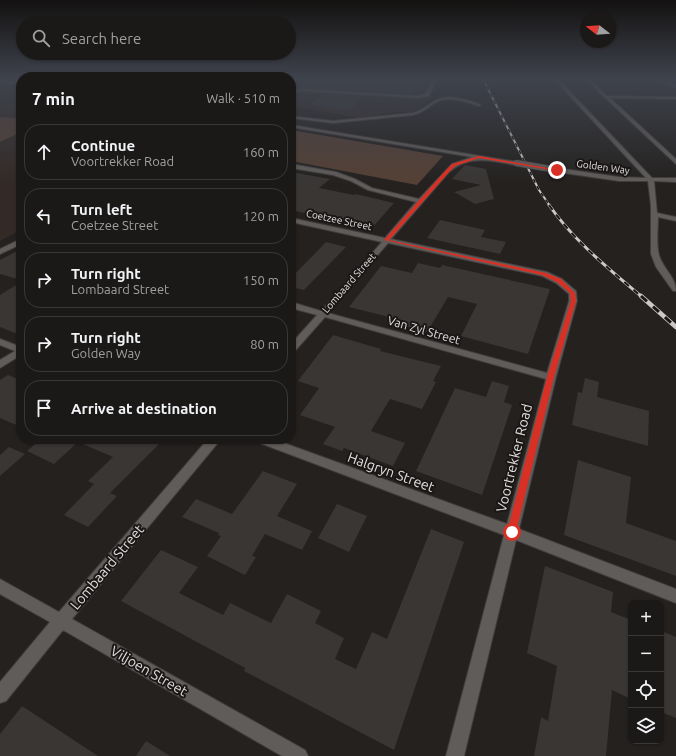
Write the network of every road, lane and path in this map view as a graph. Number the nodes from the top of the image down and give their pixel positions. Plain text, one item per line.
1 (409, 114) edge
2 (589, 114) edge
3 (625, 114) edge
4 (296, 118) edge
5 (296, 127) edge
6 (479, 157) junction
7 (676, 162) edge
8 (296, 167) edge
9 (651, 180) junction
10 (676, 180) edge
11 (420, 201) junction
12 (654, 214) junction
13 (676, 219) edge
14 (296, 221) edge
15 (386, 240) junction
16 (16, 244) edge
17 (0, 252) edge
18 (568, 287) joint
19 (676, 289) edge
20 (296, 306) edge
21 (322, 314) junction
22 (0, 342) edge
23 (296, 344) edge
24 (16, 348) edge
25 (16, 354) edge
26 (0, 365) edge
27 (550, 377) junction
28 (211, 444) edge
29 (274, 444) edge
30 (512, 532) junction
31 (0, 586) edge
32 (676, 596) edge
33 (61, 621) junction
34 (0, 695) edge
35 (299, 756) edge
36 (455, 756) edge

1 - 4 street
2 - 9 street
3 - 7 street
5 - 6 street, Golden Way
6 - 9 street, Golden Way, bridge
6 - 11 street, Lombaard Street
8 - 11 street
9 - 10 street, Golden Way
9 - 12 street
11 - 15 street, Lombaard Street
12 - 13 street
12 - 19 street
14 - 15 street, Coetzee Street
15 - 18 street, Coetzee Street
15 - 21 street, Lombaard Street
16 - 17 street
18 - 27 street, Voortrekker Road
20 - 21 street, Van Zyl Street
21 - 23 street, Lombaard Street
21 - 27 street, Van Zyl Street
22 - 24 street
25 - 26 street
27 - 30 street, Voortrekker Road
28 - 33 street, Lombaard Street
29 - 30 street, Halgryn Street
30 - 32 street, Halgryn Street
30 - 36 street, Voortrekker Road
31 - 33 street, Viljoen Street
33 - 34 street, Lombaard Street
33 - 35 street, Viljoen Street

